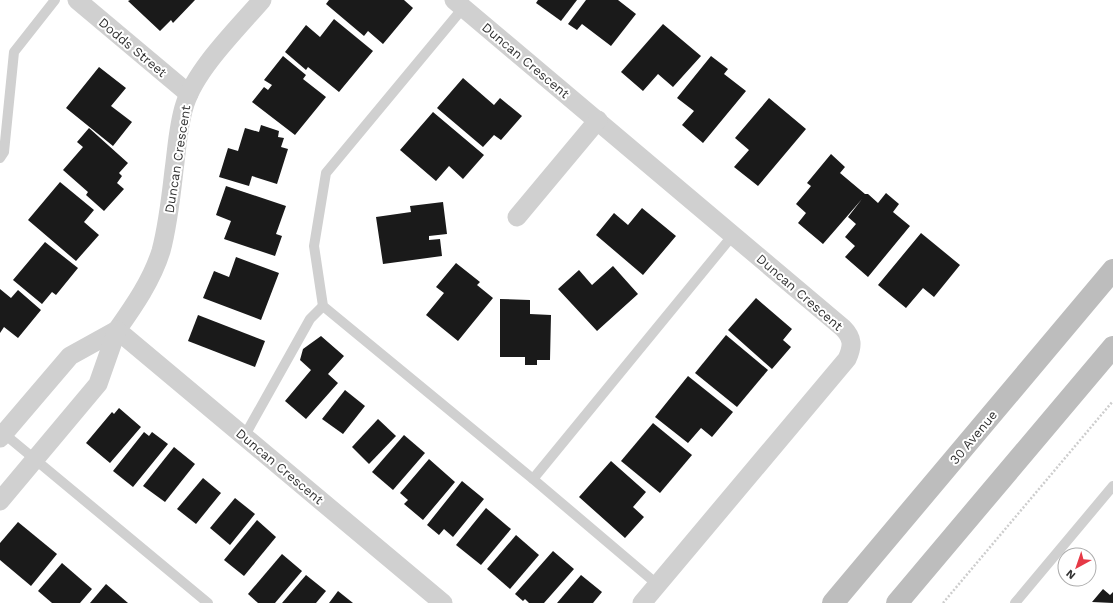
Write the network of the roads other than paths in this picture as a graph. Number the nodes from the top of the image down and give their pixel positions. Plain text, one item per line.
1 (55, 0) edge
2 (77, 0) edge
3 (262, 0) edge
4 (459, 4) edge
5 (189, 94) junction
6 (598, 120) junction
7 (0, 158) edge
8 (517, 217) dead end
9 (733, 235) junction
10 (1113, 270) edge
11 (322, 306) junction
12 (117, 330) junction
13 (1113, 347) edge
14 (1, 434) edge
15 (244, 437) junction
16 (35, 459) junction
17 (533, 479) junction
18 (1113, 486) edge
19 (0, 501) edge
20 (658, 585) junction
21 (208, 603) edge
22 (443, 603) edge
23 (642, 603) edge
24 (833, 603) edge
25 (897, 603) edge
26 (1015, 603) edge

1 - 7 lane
2 - 5 street, Dodds Street
3 - 5 street, Duncan Crescent
4 - 6 street, Duncan Crescent
4 - 11 lane
5 - 12 street, Duncan Crescent
6 - 8 street
6 - 9 street, Duncan Crescent
9 - 17 lane
9 - 20 street, Duncan Crescent
10 - 24 main road, 30 Avenue
11 - 15 lane
11 - 17 lane
12 - 14 street, Duncan Crescent
12 - 15 street, Duncan Crescent
12 - 16 street, Duncan Crescent
13 - 25 main road
14 - 16 lane
15 - 22 street, Duncan Crescent
16 - 19 street, Duncan Crescent
16 - 21 lane
17 - 20 lane
18 - 26 lane
20 - 23 street, Duncan Crescent

